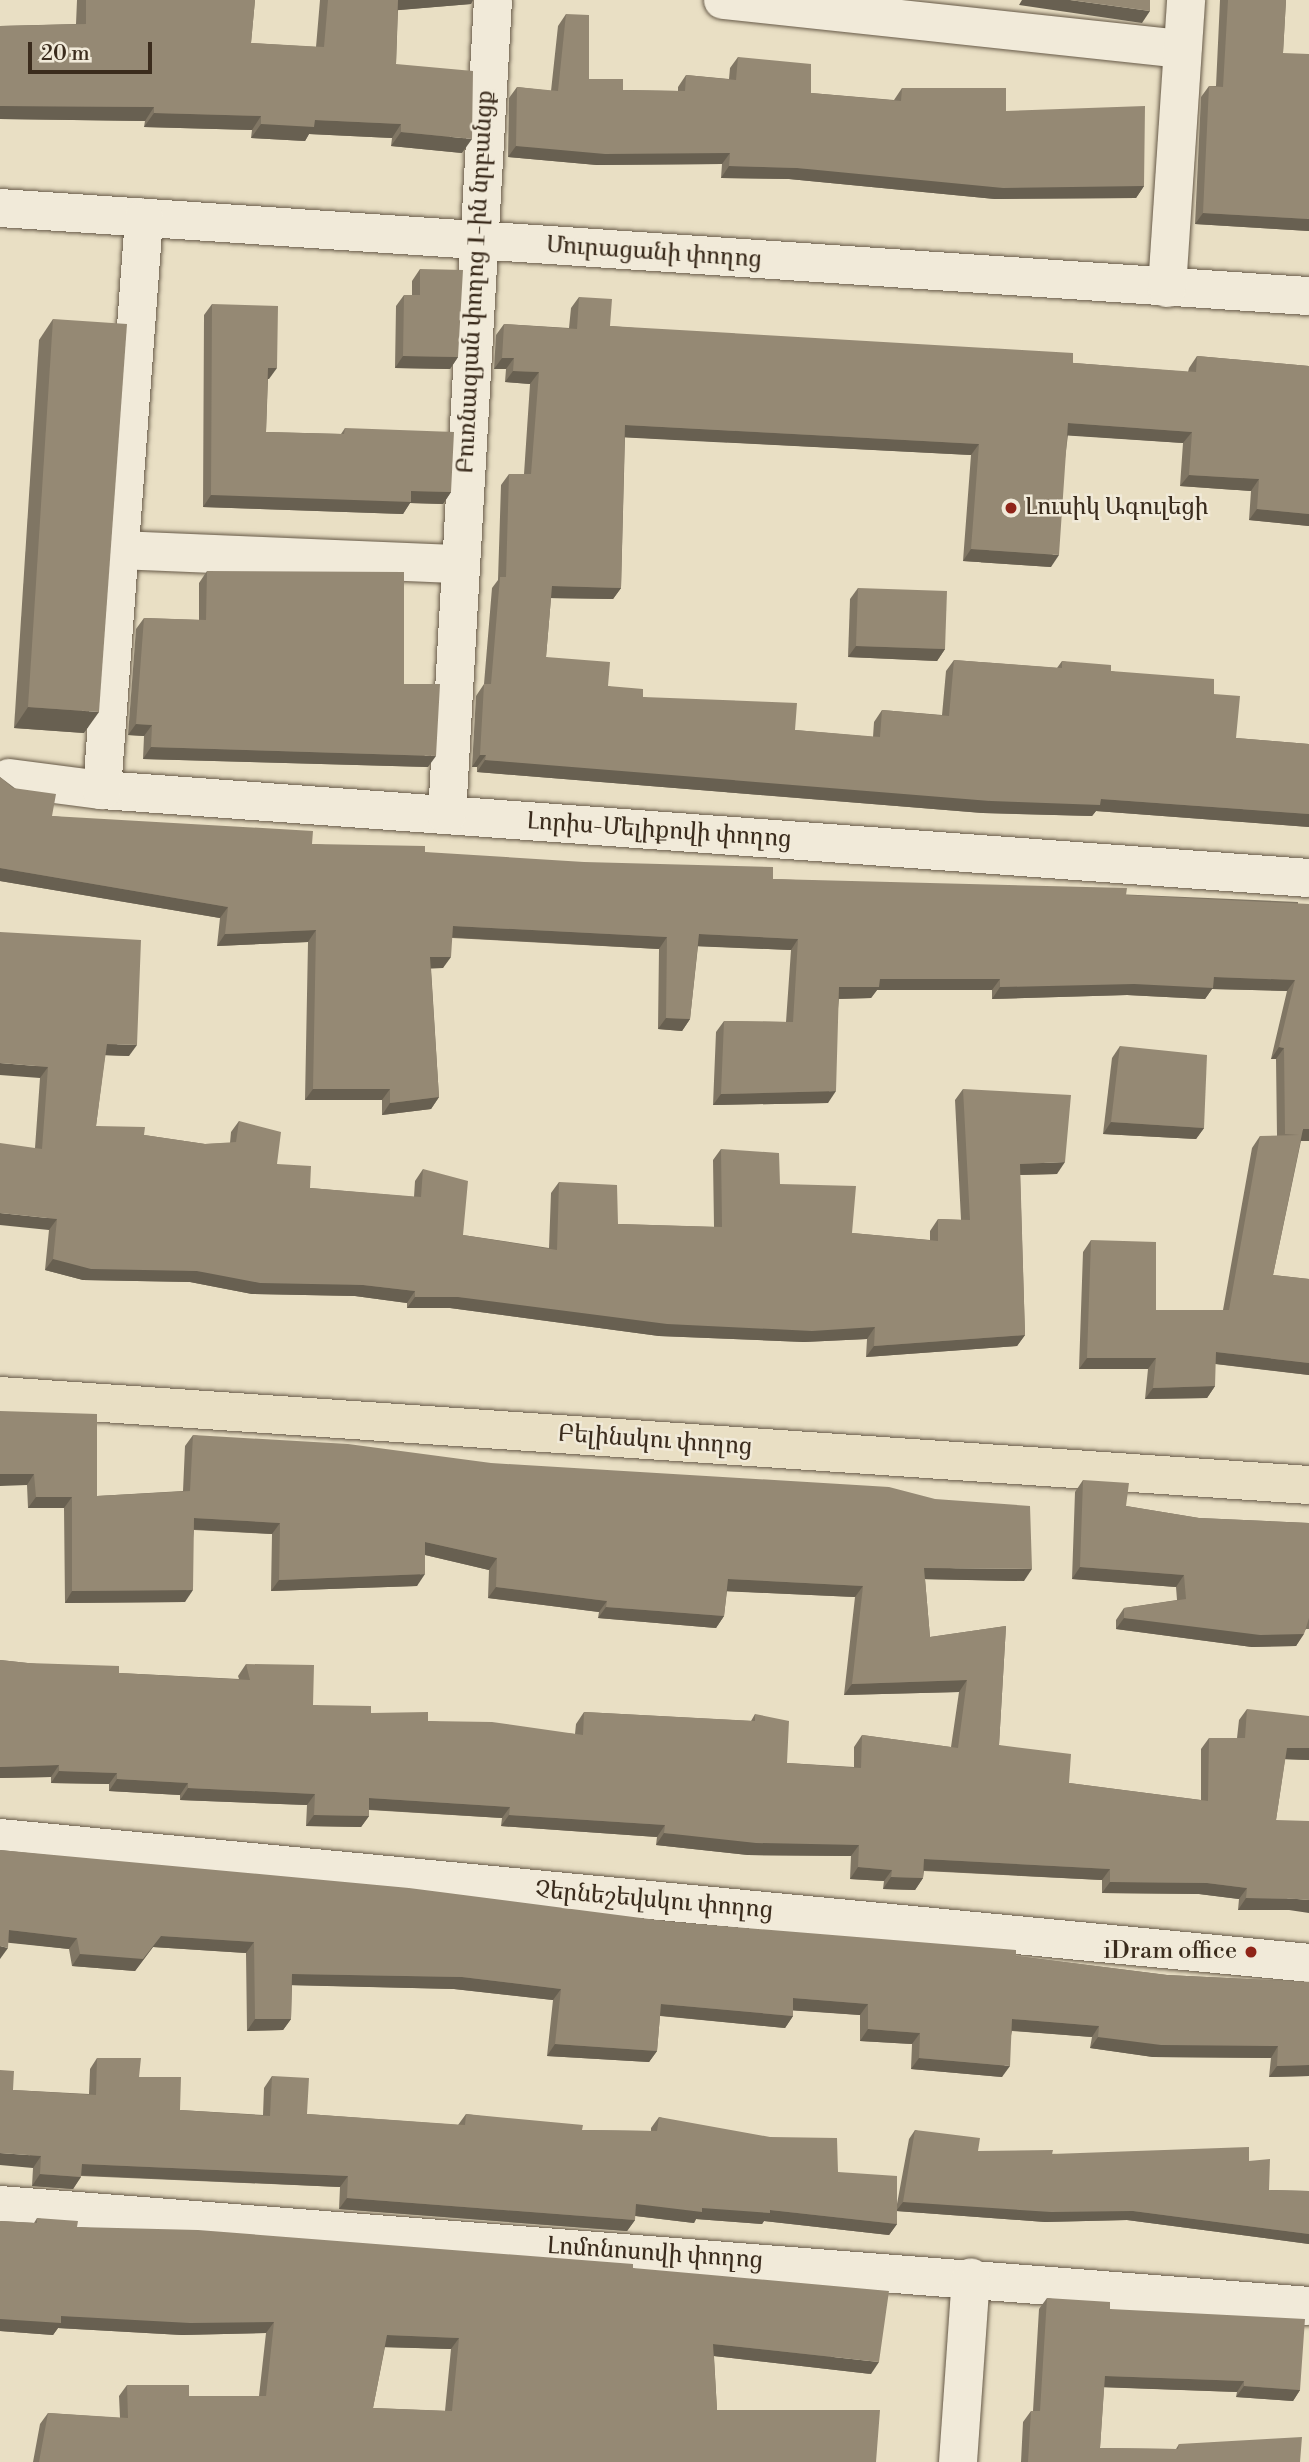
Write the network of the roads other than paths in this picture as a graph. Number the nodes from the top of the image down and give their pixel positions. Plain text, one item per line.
1 (493, 0) edge
2 (723, 0) edge
3 (1186, 0) edge
4 (1182, 50) junction
5 (0, 208) edge
6 (144, 218) junction
7 (477, 241) junction
8 (1167, 288) junction
9 (1309, 296) edge
10 (119, 550) junction
11 (460, 564) junction
12 (9, 778) dead end
13 (102, 790) junction
14 (447, 815) junction
15 (1309, 878) edge
16 (0, 1396) edge
17 (1309, 1485) edge
18 (0, 1838) edge
19 (1309, 1963) edge
20 (0, 2205) edge
21 (971, 2277) junction
22 (1309, 2306) edge
23 (958, 2462) edge

1 - 7 street, Բուռնազյան փողոց 1-ին նրբանցք
2 - 4 street
3 - 4 street
4 - 8 street
5 - 6 street, Մուրացանի փողոց
6 - 7 street, Մուրացանի փողոց
6 - 10 street
7 - 8 street, Մուրացանի փողոց
7 - 11 street, Բուռնազյան փողոց 1-ին նրբանցք
8 - 9 street, Մուրացանի փողոց
10 - 11 street
10 - 13 street
11 - 14 street, Բուռնազյան փողոց 1-ին նրբանցք
12 - 13 street, Լորիս-Մելիքովի փողոց
13 - 14 street, Լորիս-Մելիքովի փողոց
14 - 15 street, Լորիս-Մելիքովի փողոց
16 - 17 main road, Բելինսկու փողոց
18 - 19 street, Չերնեշեվսկու փողոց
20 - 21 street, Լոմոնոսովի փողոց
21 - 22 street, Լոմոնոսովի փողոց
21 - 23 street

